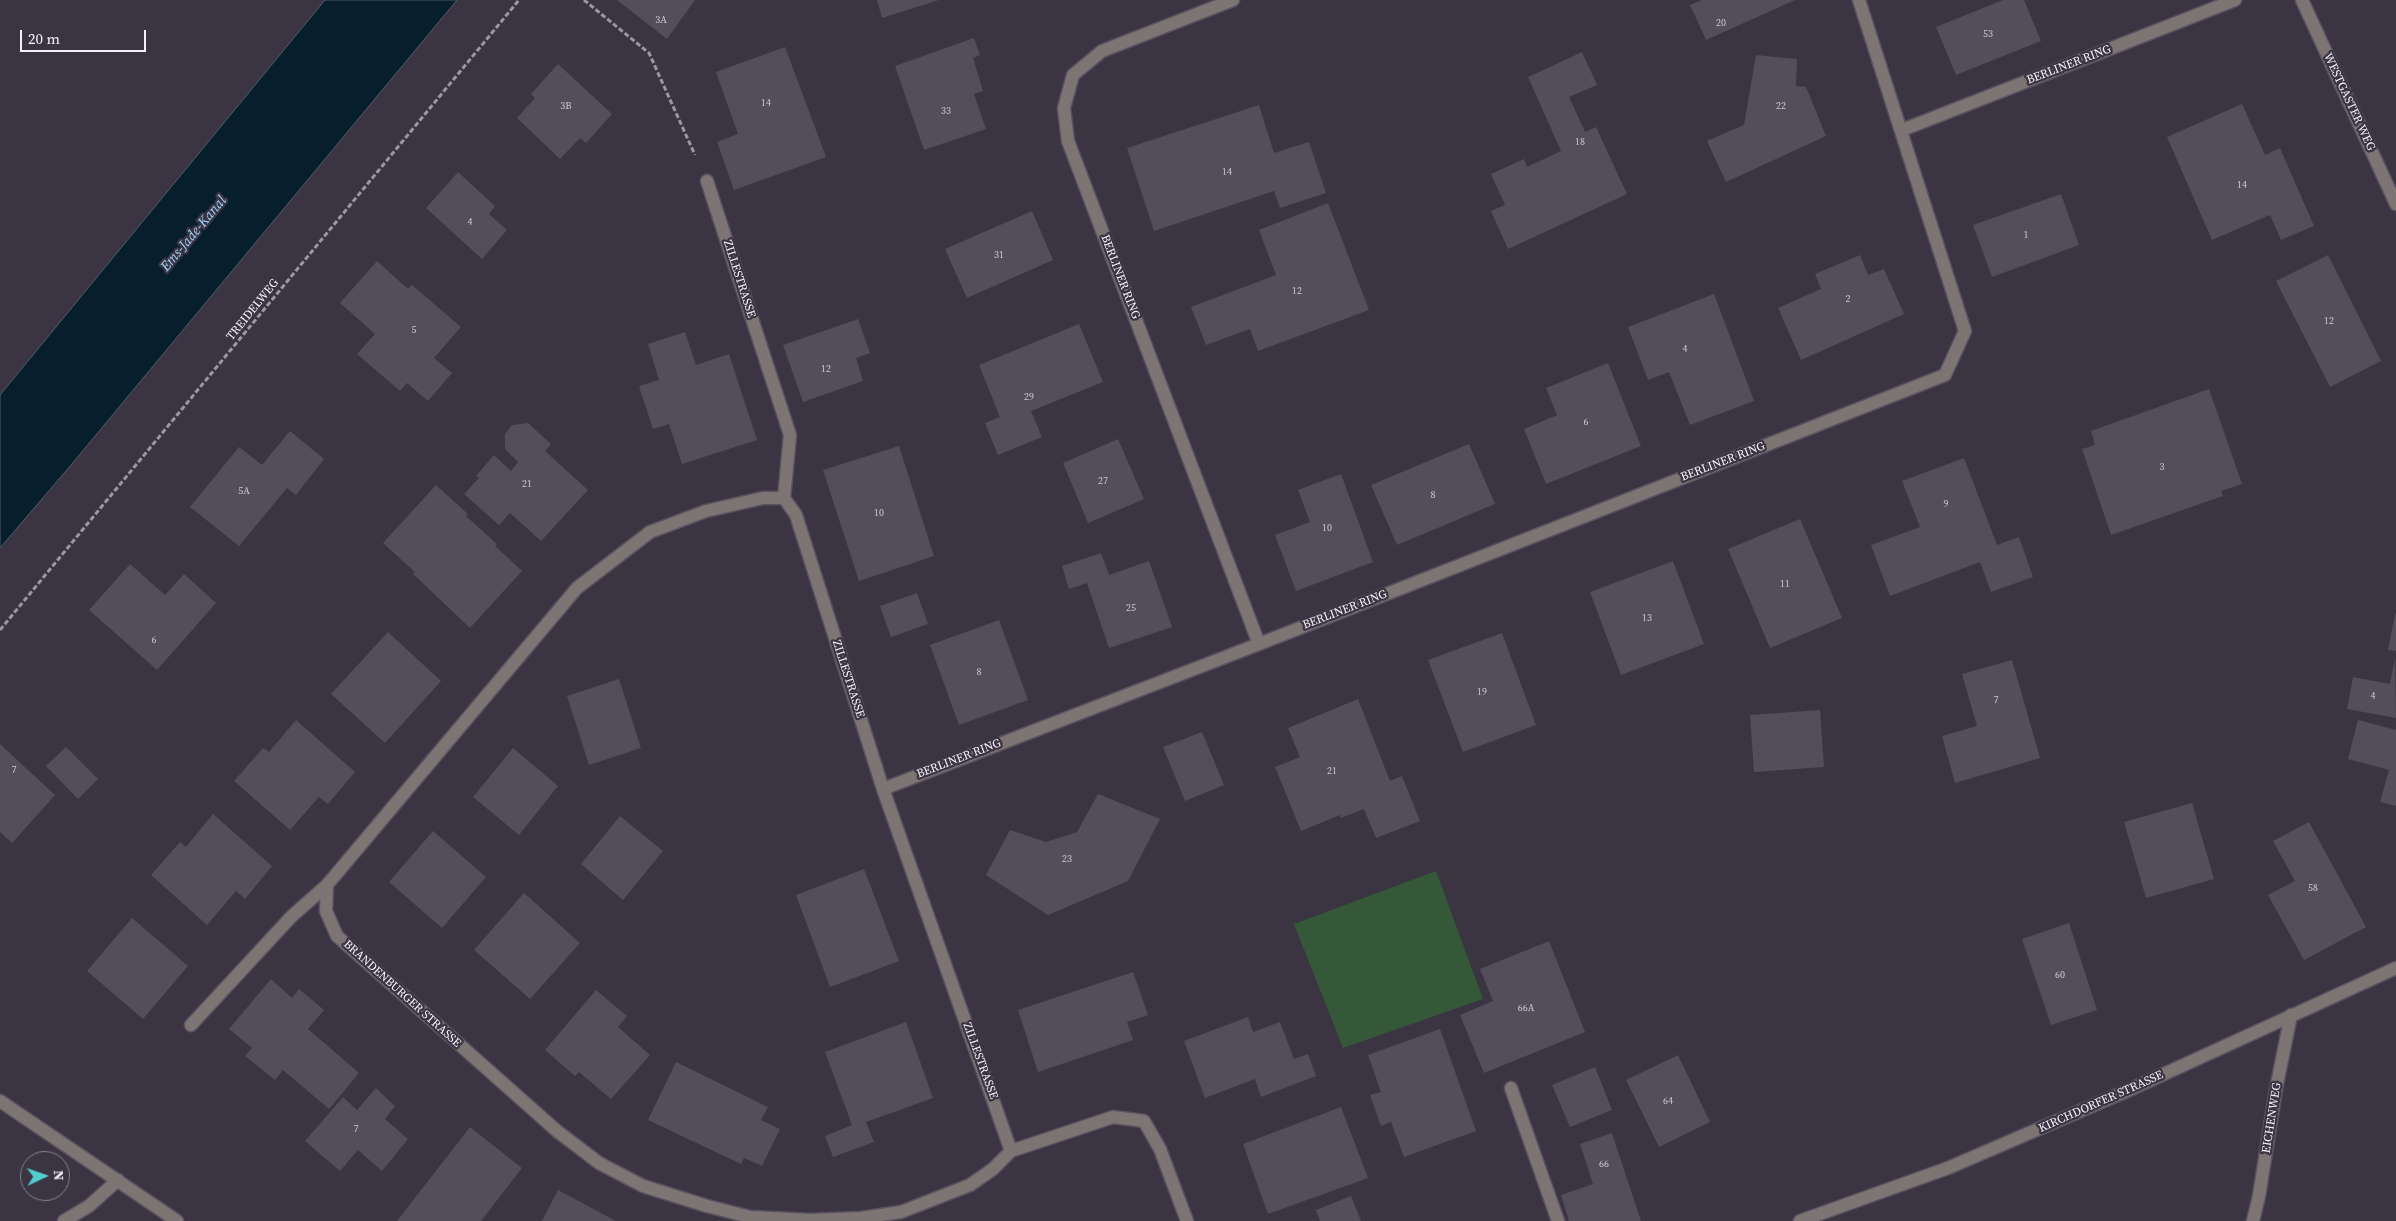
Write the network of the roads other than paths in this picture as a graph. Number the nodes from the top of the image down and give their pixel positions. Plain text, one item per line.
1 (1233, 0) edge
2 (1859, 0) edge
3 (2235, 0) edge
4 (2302, 0) edge
5 (1902, 130) junction
6 (707, 181) road end
7 (2396, 204) edge
8 (784, 498) junction
9 (1259, 644) junction
10 (883, 789) junction
11 (327, 885) junction
12 (2396, 968) edge
13 (2291, 1015) junction
14 (191, 1025) dead end
15 (1511, 1088) dead end
16 (0, 1101) edge
17 (1012, 1151) junction
18 (118, 1180) junction
19 (64, 1221) edge
20 (177, 1221) edge
21 (1187, 1221) edge
22 (1558, 1221) edge
23 (1800, 1221) edge
24 (2253, 1221) edge

1 - 9 street, BERLINER RING
2 - 5 street, BERLINER RING
3 - 5 street, BERLINER RING
4 - 7 street, WESTGASTER WEG
5 - 9 street, BERLINER RING
6 - 8 street, ZILLESTRASSE
8 - 10 street, ZILLESTRASSE
8 - 11 street
9 - 10 street, BERLINER RING
10 - 17 street, ZILLESTRASSE
11 - 14 street
11 - 17 street, BRANDENBURGER STRASSE
12 - 13 street, KIRCHDORFER STRASSE
13 - 23 street, KIRCHDORFER STRASSE
13 - 24 street, EICHENWEG
15 - 22 street
16 - 18 street
17 - 21 street
18 - 19 street
18 - 20 street

